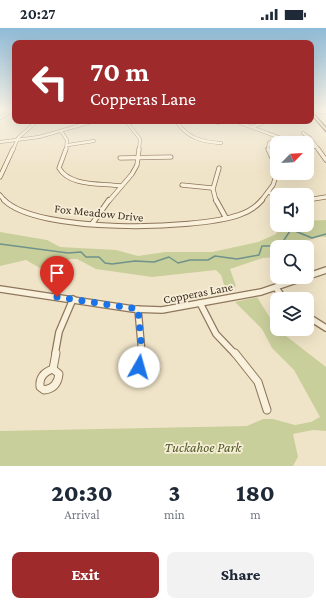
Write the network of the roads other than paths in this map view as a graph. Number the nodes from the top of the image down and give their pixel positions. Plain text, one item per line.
1 (25, 130) edge
2 (134, 130) edge
3 (185, 130) edge
4 (260, 130) edge
5 (61, 131) joint
6 (303, 133) dead end
7 (272, 136) edge
8 (16, 141) junction
9 (0, 142) edge
10 (94, 142) dead end
11 (270, 142) edge
12 (221, 143) dead end
13 (68, 145) junction
14 (315, 147) joint
15 (270, 153) edge
16 (171, 157) dead end
17 (120, 158) dead end
18 (138, 158) junction
19 (326, 160) edge
20 (219, 168) dead end
21 (0, 177) edge
22 (275, 180) edge
23 (182, 185) dead end
24 (121, 186) junction
25 (212, 188) junction
26 (268, 192) joint
27 (0, 195) edge
28 (326, 197) edge
29 (314, 199) edge
30 (226, 218) junction
31 (92, 224) junction
32 (326, 270) edge
33 (276, 288) junction
34 (0, 289) edge
35 (279, 292) edge
36 (73, 299) junction
37 (200, 303) junction
38 (138, 309) junction
39 (314, 320) edge
40 (326, 328) edge
41 (143, 363) dead end
42 (53, 369) dead end
43 (267, 410) dead end

1 - 8 street
2 - 18 street
3 - 12 street
4 - 7 street
5 - 8 street
5 - 13 street
6 - 14 street
8 - 9 street
8 - 21 street
10 - 13 street
11 - 15 street
13 - 24 street
14 - 19 street
16 - 18 street
17 - 18 street
18 - 24 street
20 - 25 street
22 - 26 street, Fox Meadow Drive
23 - 25 street
24 - 31 street
25 - 30 street
26 - 30 street, Fox Meadow Drive
27 - 31 street, Fox Meadow Drive
28 - 29 street
30 - 31 street, Fox Meadow Drive
32 - 33 street, Copperas Lane
33 - 35 street
33 - 37 street, Copperas Lane
34 - 36 street, Copperas Lane
36 - 38 street, Copperas Lane
36 - 42 street
37 - 38 street, Copperas Lane
37 - 43 street
38 - 41 street
39 - 40 street

